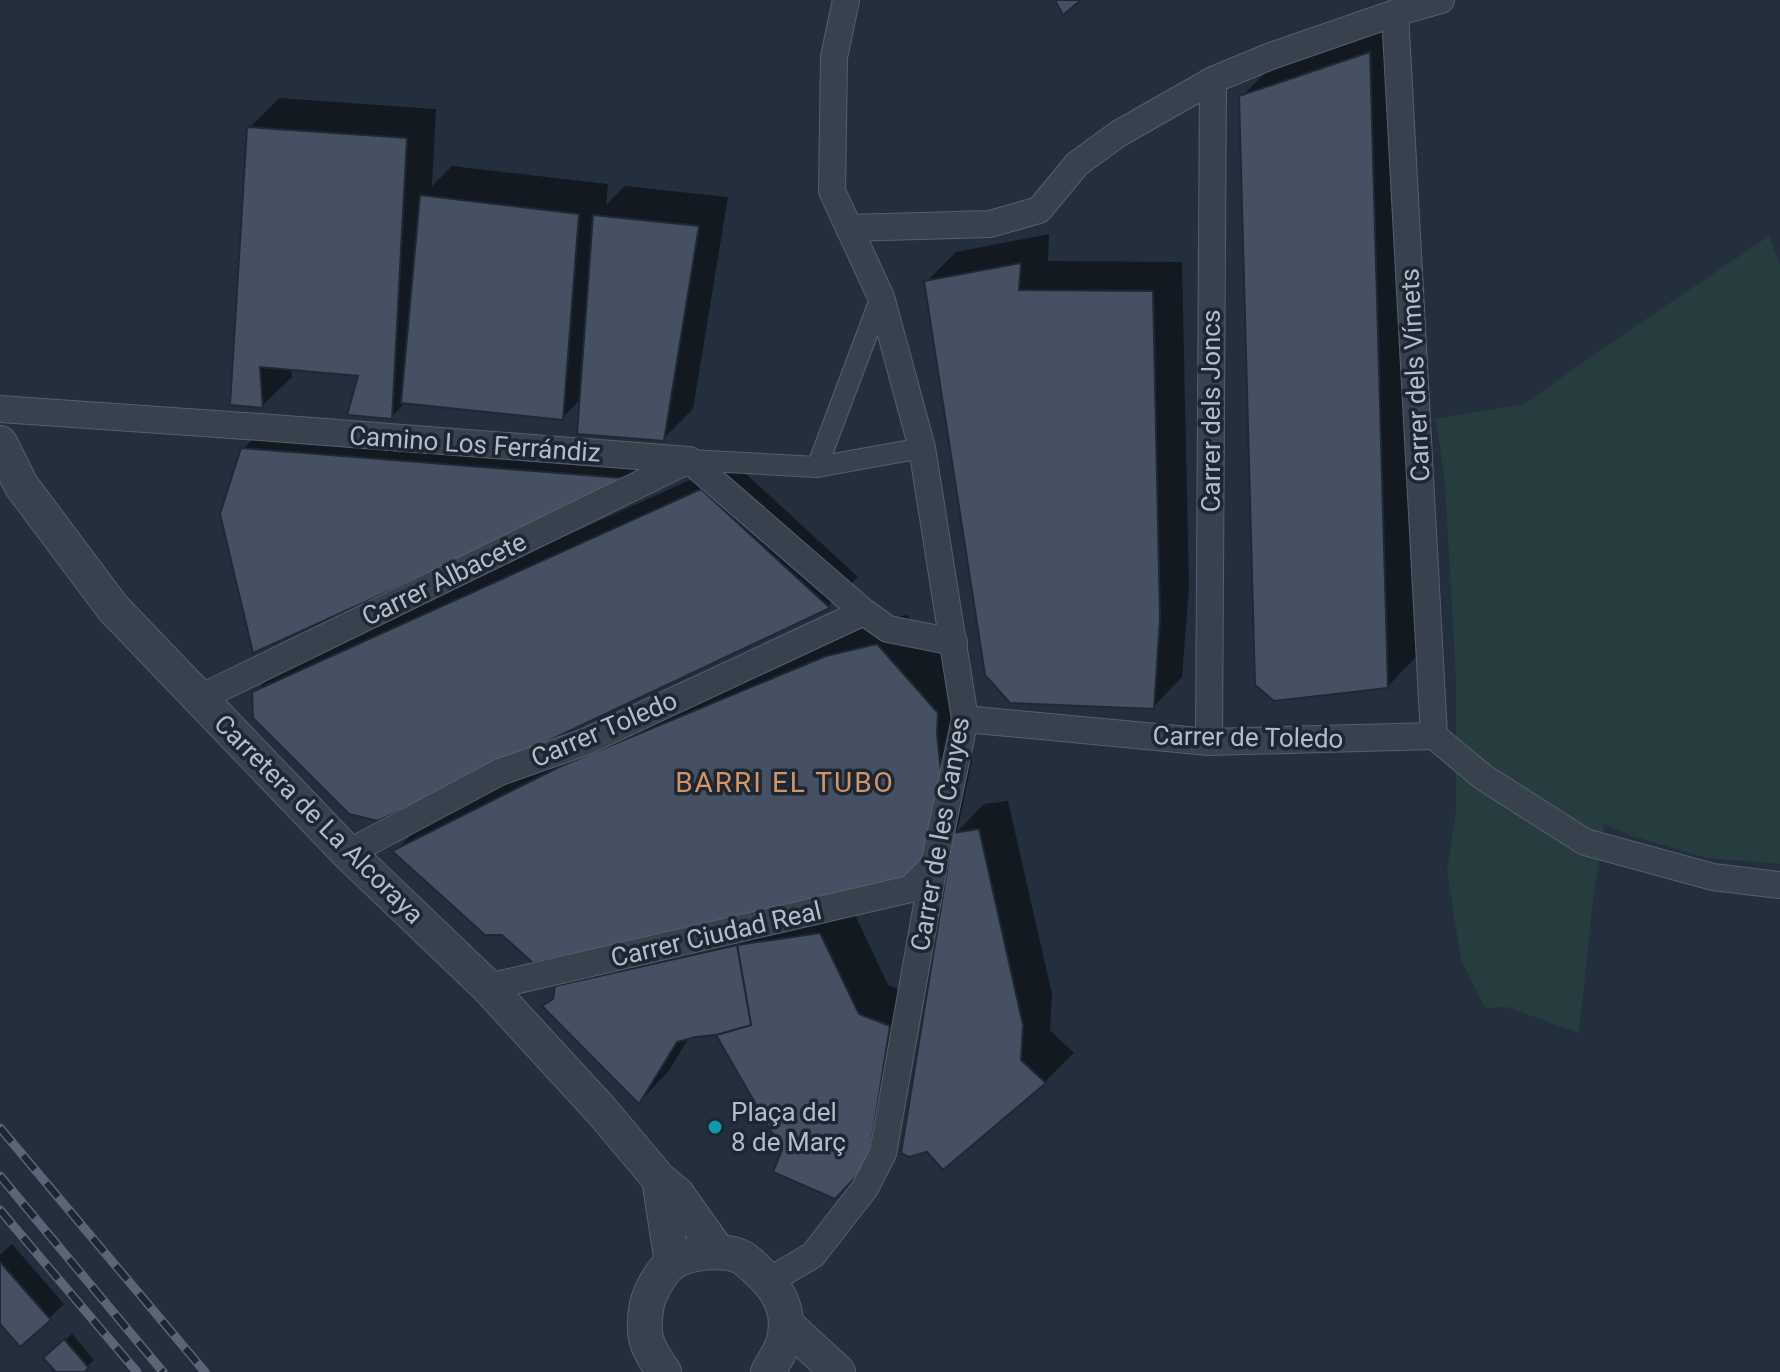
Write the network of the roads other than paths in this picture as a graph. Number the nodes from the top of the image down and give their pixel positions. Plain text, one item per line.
1 (846, 0) edge
2 (1441, 0) edge
3 (1395, 13) junction
4 (1213, 80) junction
5 (849, 228) junction
6 (881, 297) junction
7 (0, 409) edge
8 (0, 443) edge
9 (922, 448) junction
10 (689, 460) junction
11 (817, 467) junction
12 (864, 612) junction
13 (954, 642) junction
14 (200, 698) junction
15 (965, 719) junction
16 (1434, 736) junction
17 (1209, 742) junction
18 (348, 853) junction
19 (934, 865) junction
20 (1780, 885) edge
21 (488, 987) junction
22 (659, 1179) junction
23 (718, 1252) junction
24 (672, 1263) junction
25 (769, 1281) junction
26 (787, 1325) junction
27 (664, 1372) edge
28 (768, 1372) edge
29 (838, 1372) edge

1 - 5 street, Carrer de les Canyes
2 - 3 street
3 - 4 street
3 - 16 street, Carrer dels Vímets
4 - 5 street
4 - 17 street, Carrer dels Joncs
5 - 6 street, Carrer de les Canyes
6 - 9 street, Carrer de les Canyes
6 - 11 street
7 - 10 street, Camino Los Ferrándiz
8 - 14 street, Carretera de La Alcoraya
9 - 11 street
9 - 13 street, Carrer de les Canyes
10 - 11 street
10 - 12 street
10 - 14 street, Carrer Albacete
12 - 13 street
12 - 18 street, Carrer Toledo
13 - 15 street, Carrer de les Canyes
14 - 18 street, Carretera de La Alcoraya
15 - 17 street, Carrer de Toledo
15 - 19 street, Carrer de les Canyes
16 - 17 street, Carrer de Toledo
16 - 20 street
18 - 21 street, Carretera de La Alcoraya
19 - 21 street, Carrer Ciudad Real
19 - 25 street, Carrer de les Canyes
21 - 22 street, Carretera de La Alcoraya
22 - 23 street, Carretera de La Alcoraya
22 - 24 street
23 - 24 street
23 - 25 street
24 - 27 street
25 - 26 street
26 - 28 street
26 - 29 street

